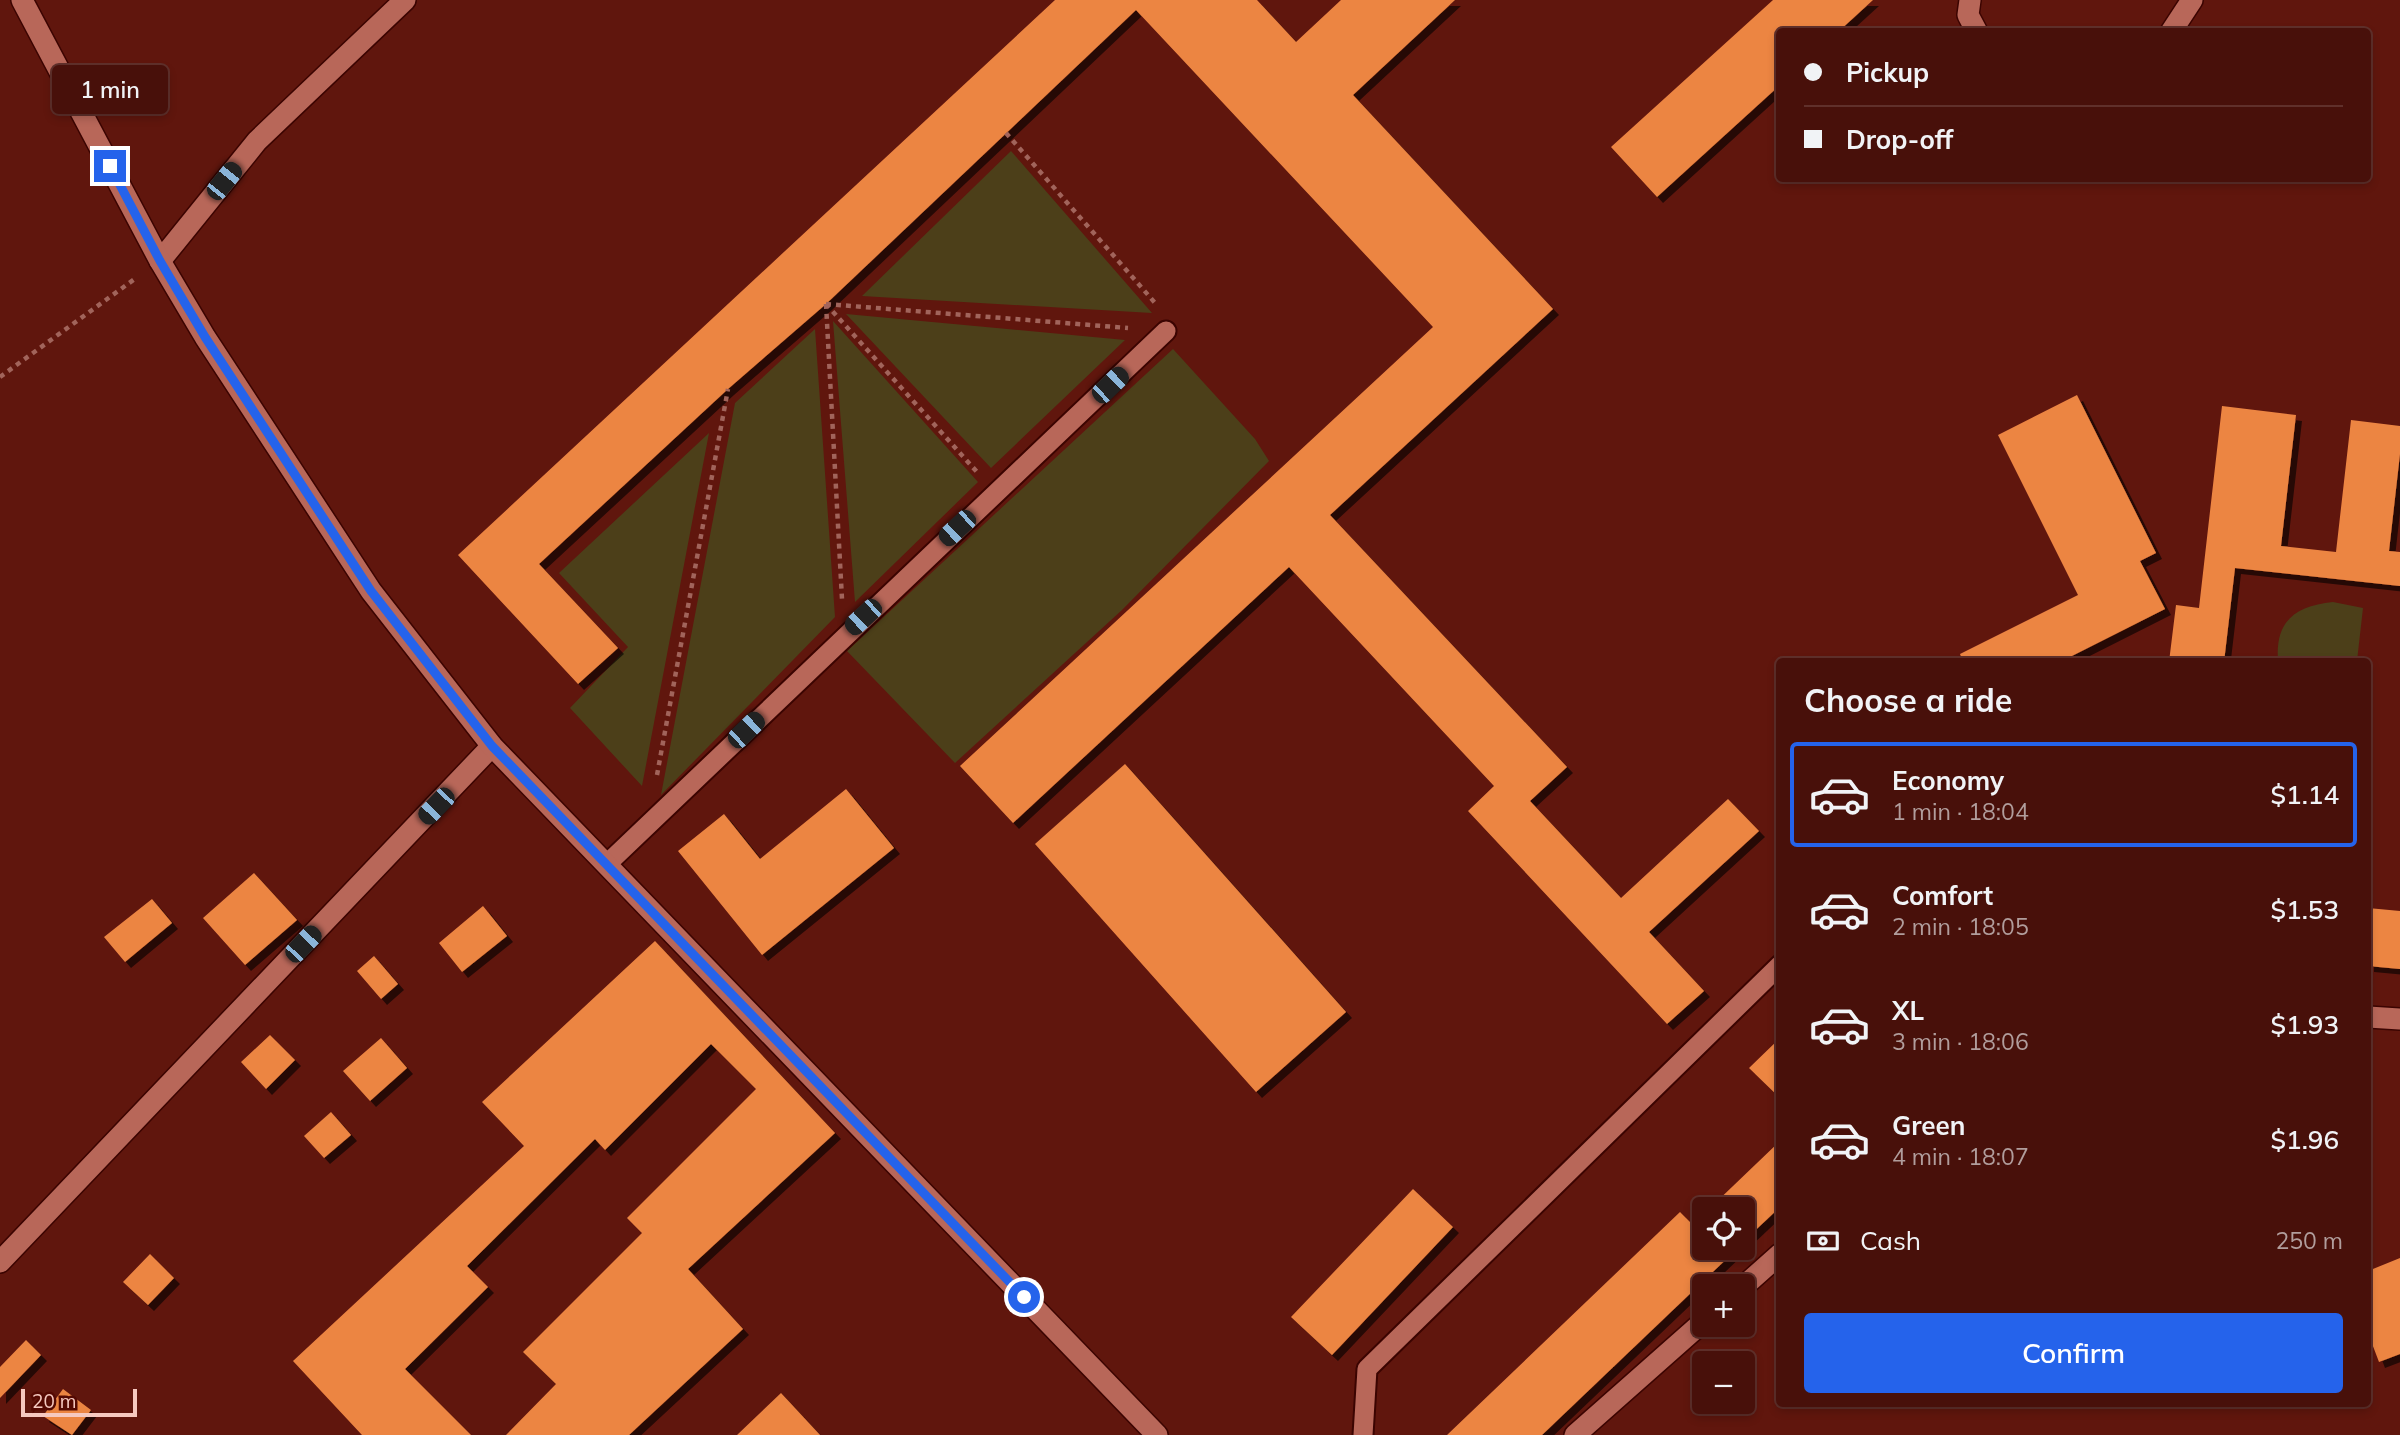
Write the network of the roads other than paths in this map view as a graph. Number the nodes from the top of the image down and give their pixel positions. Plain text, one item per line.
1 (22, 0) edge
2 (405, 0) edge
3 (1970, 0) edge
4 (2192, 0) edge
5 (1975, 28) edge
6 (2174, 28) edge
7 (160, 261) junction
8 (1167, 331) road end
9 (492, 746) junction
10 (607, 864) junction
11 (1776, 969) edge
12 (2371, 1017) edge
13 (2400, 1019) edge
14 (1776, 1258) edge
15 (0, 1262) edge
16 (1755, 1276) edge
17 (1692, 1332) edge
18 (1157, 1435) edge
19 (1363, 1435) edge
20 (1575, 1435) edge

1 - 7 street
2 - 7 street
3 - 5 street
4 - 6 street
7 - 9 street
8 - 10 lane
9 - 10 street
9 - 15 street
10 - 18 street
11 - 19 lane
12 - 13 street
14 - 16 street
17 - 20 street

